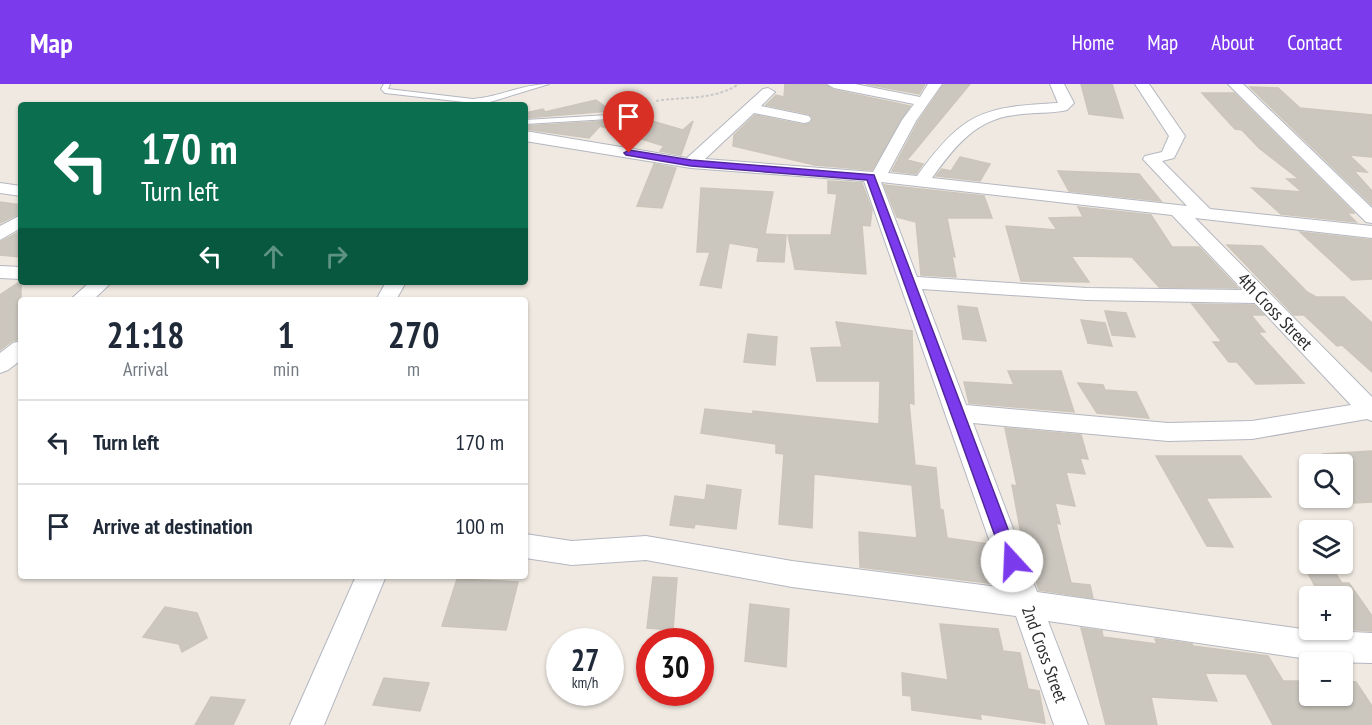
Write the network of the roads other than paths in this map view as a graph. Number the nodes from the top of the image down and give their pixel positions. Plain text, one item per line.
1 (387, 84) edge
2 (410, 84) edge
3 (500, 84) edge
4 (546, 84) edge
5 (834, 84) edge
6 (935, 84) edge
7 (1057, 84) edge
8 (1142, 84) edge
9 (1235, 84) edge
10 (768, 92) dead end
11 (406, 93) junction
12 (479, 102) edge
13 (488, 102) edge
14 (490, 102) edge
15 (924, 102) junction
16 (641, 104) road end
17 (751, 108) junction
18 (804, 119) dead end
19 (528, 122) edge
20 (528, 136) edge
21 (691, 163) junction
22 (874, 177) junction
23 (921, 182) junction
24 (0, 188) edge
25 (18, 191) edge
26 (1178, 211) junction
27 (1203, 212) junction
28 (1372, 218) edge
29 (18, 222) edge
30 (1372, 232) edge
31 (0, 234) edge
32 (0, 272) edge
33 (18, 273) edge
34 (909, 282) junction
35 (98, 285) edge
36 (84, 297) edge
37 (1261, 297) junction
38 (18, 351) edge
39 (0, 366) edge
40 (1371, 411) edge
41 (957, 413) junction
42 (528, 546) edge
43 (370, 579) edge
44 (1027, 604) junction
45 (1372, 648) edge
46 (307, 725) edge
47 (1071, 725) edge

1 - 11 lane
2 - 11 lane
3 - 13 lane
4 - 14 lane
5 - 15 street
6 - 15 street
7 - 23 street
8 - 27 street
9 - 28 street
10 - 17 street
11 - 12 lane
15 - 22 street
16 - 19 lane
17 - 18 street
17 - 21 street
20 - 21 street
21 - 22 street
22 - 23 street
22 - 34 street, 2nd Cross Street
23 - 26 street
24 - 25 street
26 - 27 street
26 - 37 street, 4th Cross Street
27 - 30 street
29 - 31 street
32 - 33 street
34 - 37 street
34 - 41 street, 2nd Cross Street
35 - 36 street
37 - 40 street, 4th Cross Street
38 - 39 street
40 - 41 street
41 - 44 street, 2nd Cross Street
42 - 44 street
43 - 46 street
44 - 45 street
44 - 47 street, 2nd Cross Street

